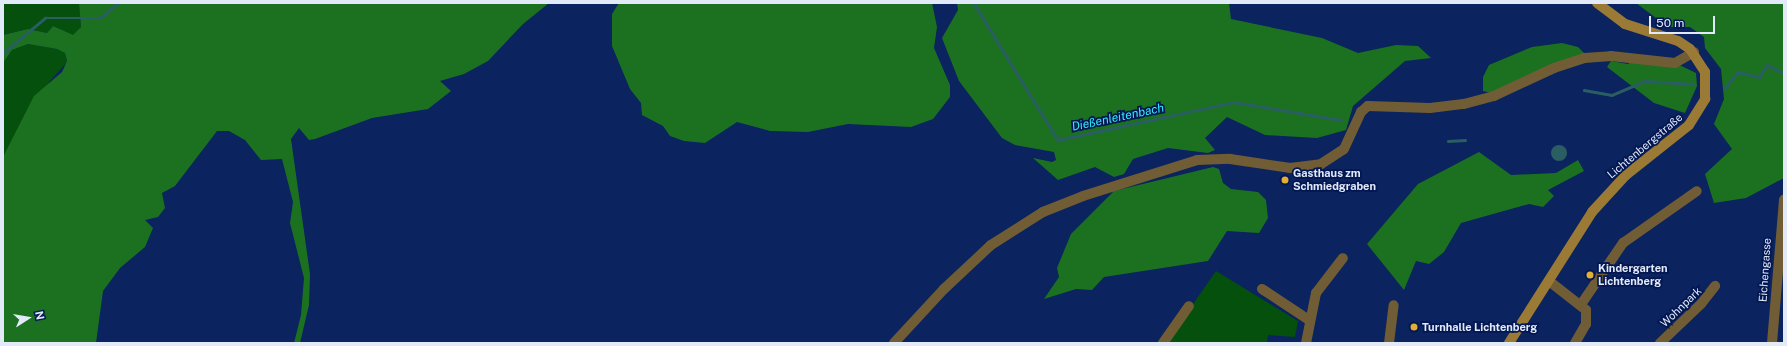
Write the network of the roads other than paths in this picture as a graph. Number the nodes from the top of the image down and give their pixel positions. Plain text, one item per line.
1 (1597, 3) edge
2 (1694, 52) junction
3 (1696, 191) dead end
4 (1784, 200) edge
5 (1342, 258) dead end
6 (1549, 281) junction
7 (1715, 286) dead end
8 (1262, 289) dead end
9 (1582, 303) junction
10 (1394, 305) dead end
11 (1189, 306) dead end
12 (1309, 320) junction
13 (894, 343) edge
14 (1162, 343) edge
15 (1306, 343) edge
16 (1389, 343) edge
17 (1509, 343) edge
18 (1575, 343) edge
19 (1660, 343) edge
20 (1772, 343) edge

1 - 2 street
2 - 6 street, Lichtenbergstraße
2 - 13 street
3 - 9 street
4 - 20 street, Eichengasse
5 - 12 street
6 - 9 street
6 - 17 street, Lichtenbergstraße
7 - 19 street, Wohnpark
8 - 12 street
9 - 18 street
10 - 16 street
11 - 14 street
12 - 15 street

